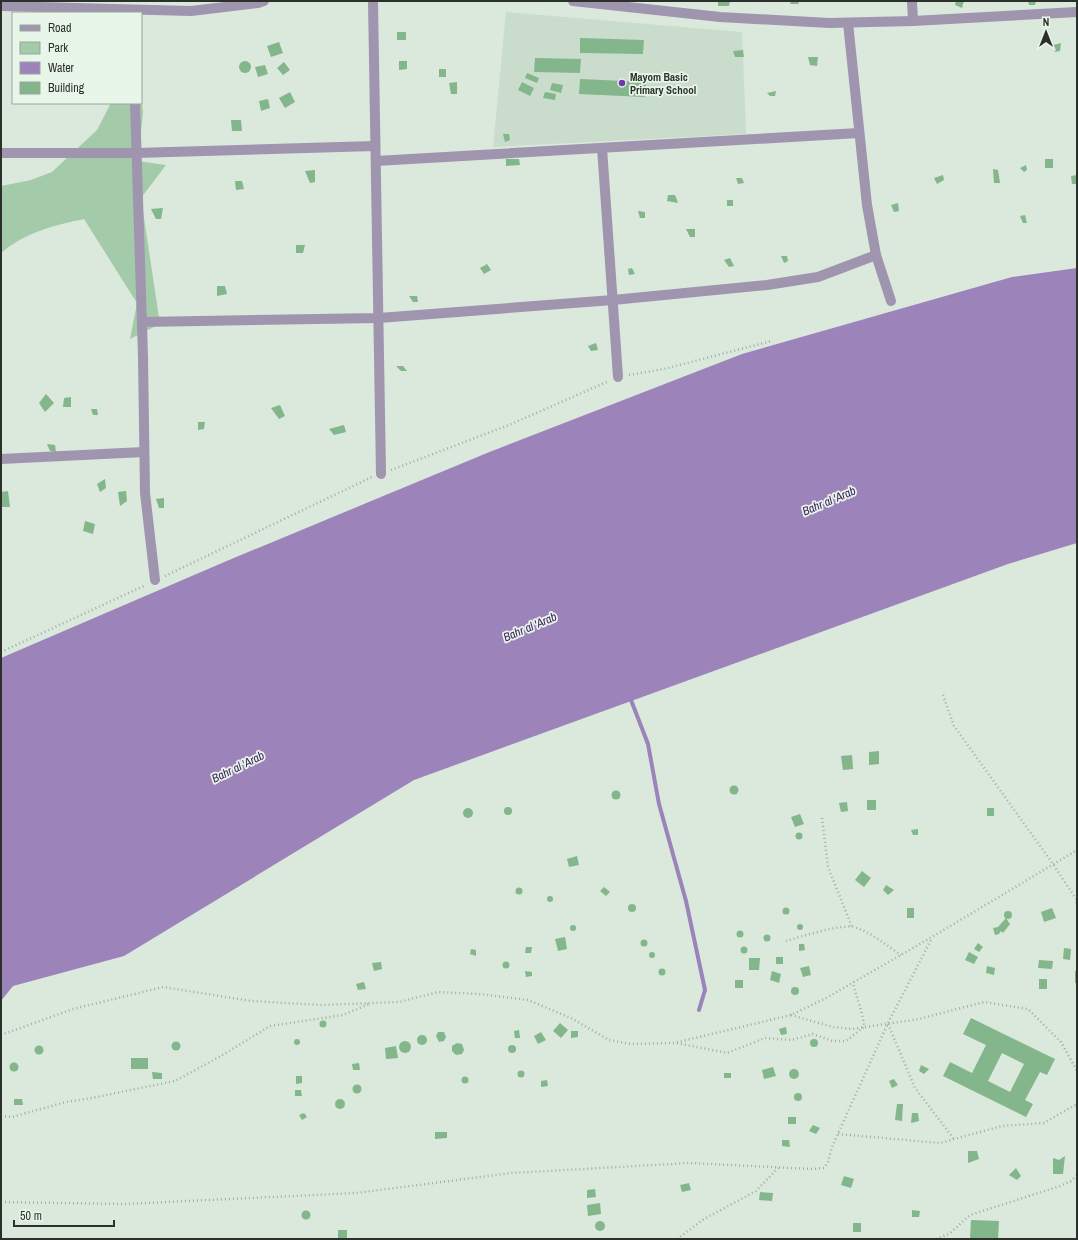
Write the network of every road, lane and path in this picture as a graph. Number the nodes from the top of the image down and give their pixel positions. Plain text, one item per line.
1 (264, 1) edge
2 (373, 1) edge
3 (573, 1) edge
4 (912, 1) edge
5 (625, 4) edge
6 (103, 5) edge
7 (1, 6) edge
8 (133, 11) edge
9 (1077, 12) edge
10 (913, 21) junction
11 (848, 23) junction
12 (135, 104) edge
13 (859, 133) junction
14 (375, 146) junction
15 (602, 148) junction
16 (1, 153) edge
17 (136, 153) junction
18 (376, 161) junction
19 (876, 255) junction
20 (612, 300) junction
21 (891, 301) dead end
22 (379, 318) junction
23 (142, 322) junction
24 (618, 377) dead end
25 (144, 452) junction
26 (1, 459) edge
27 (381, 474) dead end
28 (155, 580) dead end
29 (942, 695) dead end
30 (822, 818) dead end
31 (1077, 850) edge
32 (1053, 864) junction
33 (1077, 905) edge
34 (852, 927) junction
35 (932, 937) junction
36 (786, 941) dead end
37 (901, 955) junction
38 (853, 982) junction
39 (371, 1003) junction
40 (791, 1015) junction
41 (888, 1023) junction
42 (864, 1027) junction
43 (1, 1035) edge
44 (674, 1043) junction
45 (1077, 1071) edge
46 (1077, 1104) edge
47 (1, 1116) edge
48 (838, 1134) junction
49 (954, 1139) junction
50 (778, 1168) junction
51 (1077, 1175) edge
52 (1, 1202) edge
53 (677, 1239) edge
54 (936, 1239) edge

1 - 8 street
2 - 14 street
3 - 5 street
4 - 10 street
5 - 11 street
6 - 7 street
6 - 8 street
9 - 10 street
10 - 11 street
11 - 13 street
12 - 17 street
13 - 15 street
13 - 19 street
14 - 17 street
14 - 18 street
15 - 18 street
15 - 20 street
16 - 17 street
17 - 23 street
18 - 22 street
19 - 20 street
19 - 21 street
20 - 22 street
20 - 24 street
22 - 23 street
22 - 27 street
23 - 25 street
25 - 26 street
25 - 28 street
29 - 32 path
30 - 34 path
31 - 32 path
32 - 33 path
32 - 35 path
34 - 36 path
34 - 37 path
35 - 37 path
35 - 41 path
37 - 38 path
38 - 40 path
38 - 42 path
39 - 43 path
39 - 44 path
39 - 47 path
40 - 42 path
40 - 44 path
41 - 42 path
41 - 45 path
41 - 48 path
41 - 49 path
42 - 44 path
46 - 49 path
48 - 49 path
48 - 50 path
50 - 52 path
50 - 53 path
51 - 54 path

